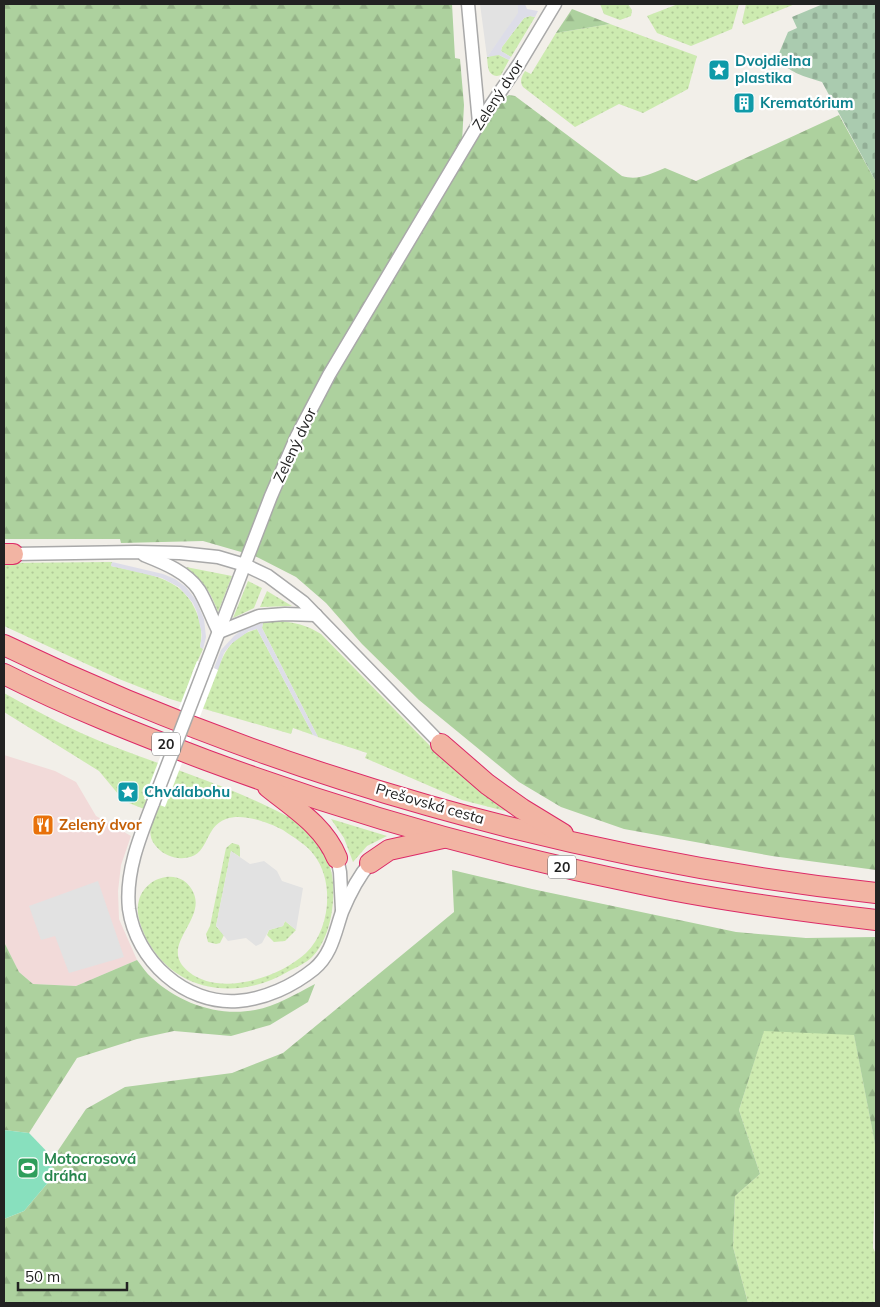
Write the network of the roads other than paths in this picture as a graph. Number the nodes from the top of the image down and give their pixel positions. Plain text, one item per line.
1 (468, 4) edge
2 (555, 4) edge
3 (479, 123) junction
4 (136, 552) junction
5 (9, 554) edge
6 (245, 565) junction
7 (316, 615) junction
8 (219, 632) junction
9 (4, 644) edge
10 (4, 674) edge
11 (441, 744) joint
12 (256, 778) junction
13 (446, 837) junction
14 (578, 843) junction
15 (337, 858) joint
16 (370, 863) joint
17 (876, 893) edge
18 (342, 912) junction
19 (876, 920) edge

1 - 3 street
2 - 3 street, Zelený dvor
3 - 6 street, Zelený dvor
4 - 5 street
4 - 6 street
4 - 8 street
6 - 7 street
6 - 8 street, Zelený dvor
7 - 8 street
7 - 11 street
8 - 18 street, Zelený dvor, bridge
9 - 14 highway, Prešovská cesta / 20
10 - 12 highway, Prešovská cesta / 20
11 - 14 highway
12 - 13 highway, Prešovská cesta / 20
12 - 15 highway
13 - 16 highway
13 - 19 highway, Prešovská cesta / 20
14 - 17 highway, Prešovská cesta / 20
15 - 18 street
16 - 18 street

